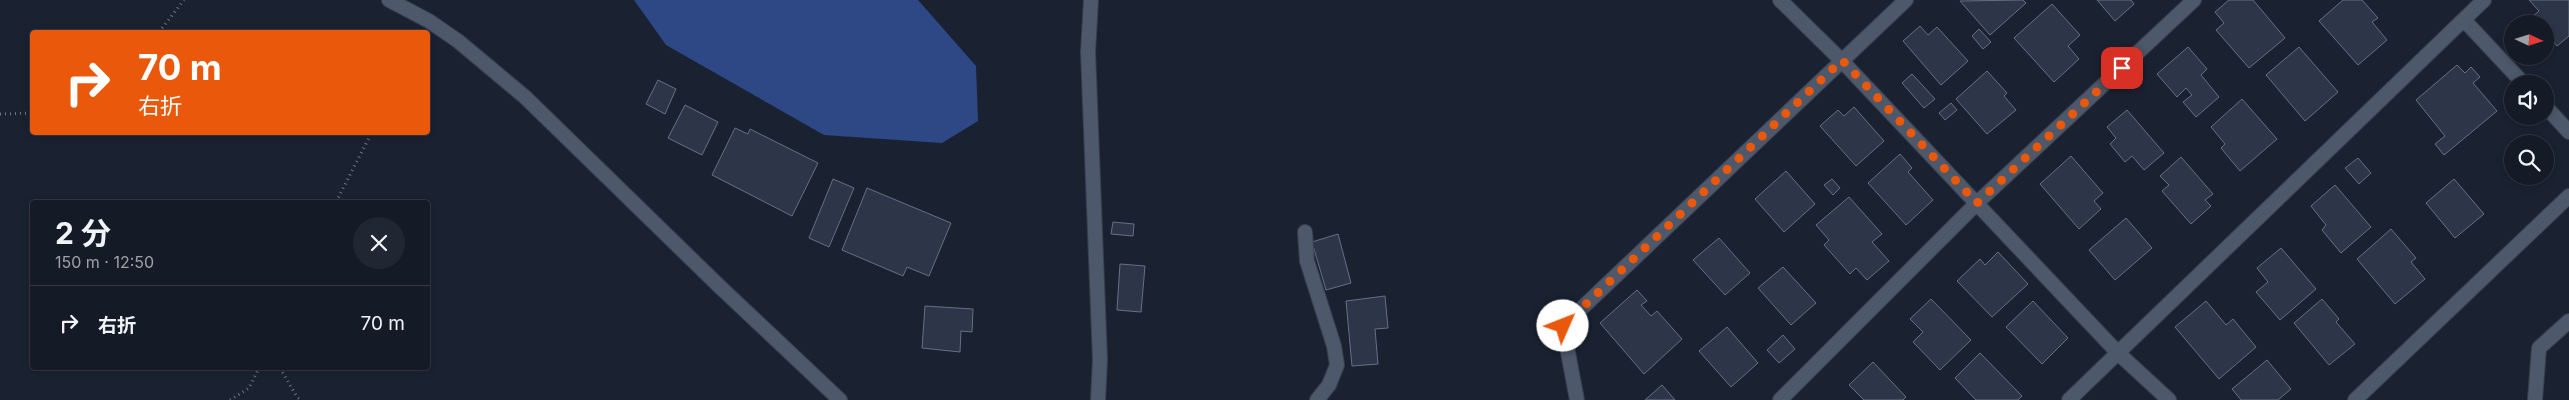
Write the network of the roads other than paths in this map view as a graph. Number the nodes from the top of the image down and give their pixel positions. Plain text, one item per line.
1 (388, 0) edge
2 (1091, 0) edge
3 (1780, 0) edge
4 (1906, 0) edge
5 (2194, 0) edge
6 (2484, 0) edge
7 (2464, 20) junction
8 (1842, 60) junction
9 (2516, 75) edge
10 (2554, 116) edge
11 (2569, 132) edge
12 (2569, 196) edge
13 (1977, 203) junction
14 (1305, 232) dead end
15 (2569, 321) edge
16 (2118, 353) junction
17 (834, 398) edge
18 (1098, 400) edge
19 (1317, 400) edge
20 (1577, 400) edge
21 (1780, 400) edge
22 (2070, 400) edge
23 (2169, 400) edge
24 (2354, 400) edge
25 (2535, 400) edge

1 - 17 street
2 - 18 street
3 - 8 street
4 - 8 street
5 - 13 street
6 - 7 street
7 - 9 street
7 - 16 street
8 - 13 street
8 - 20 street
10 - 11 street
12 - 24 street
13 - 16 street
13 - 21 street
14 - 19 street
15 - 25 street
16 - 22 street
16 - 23 street

